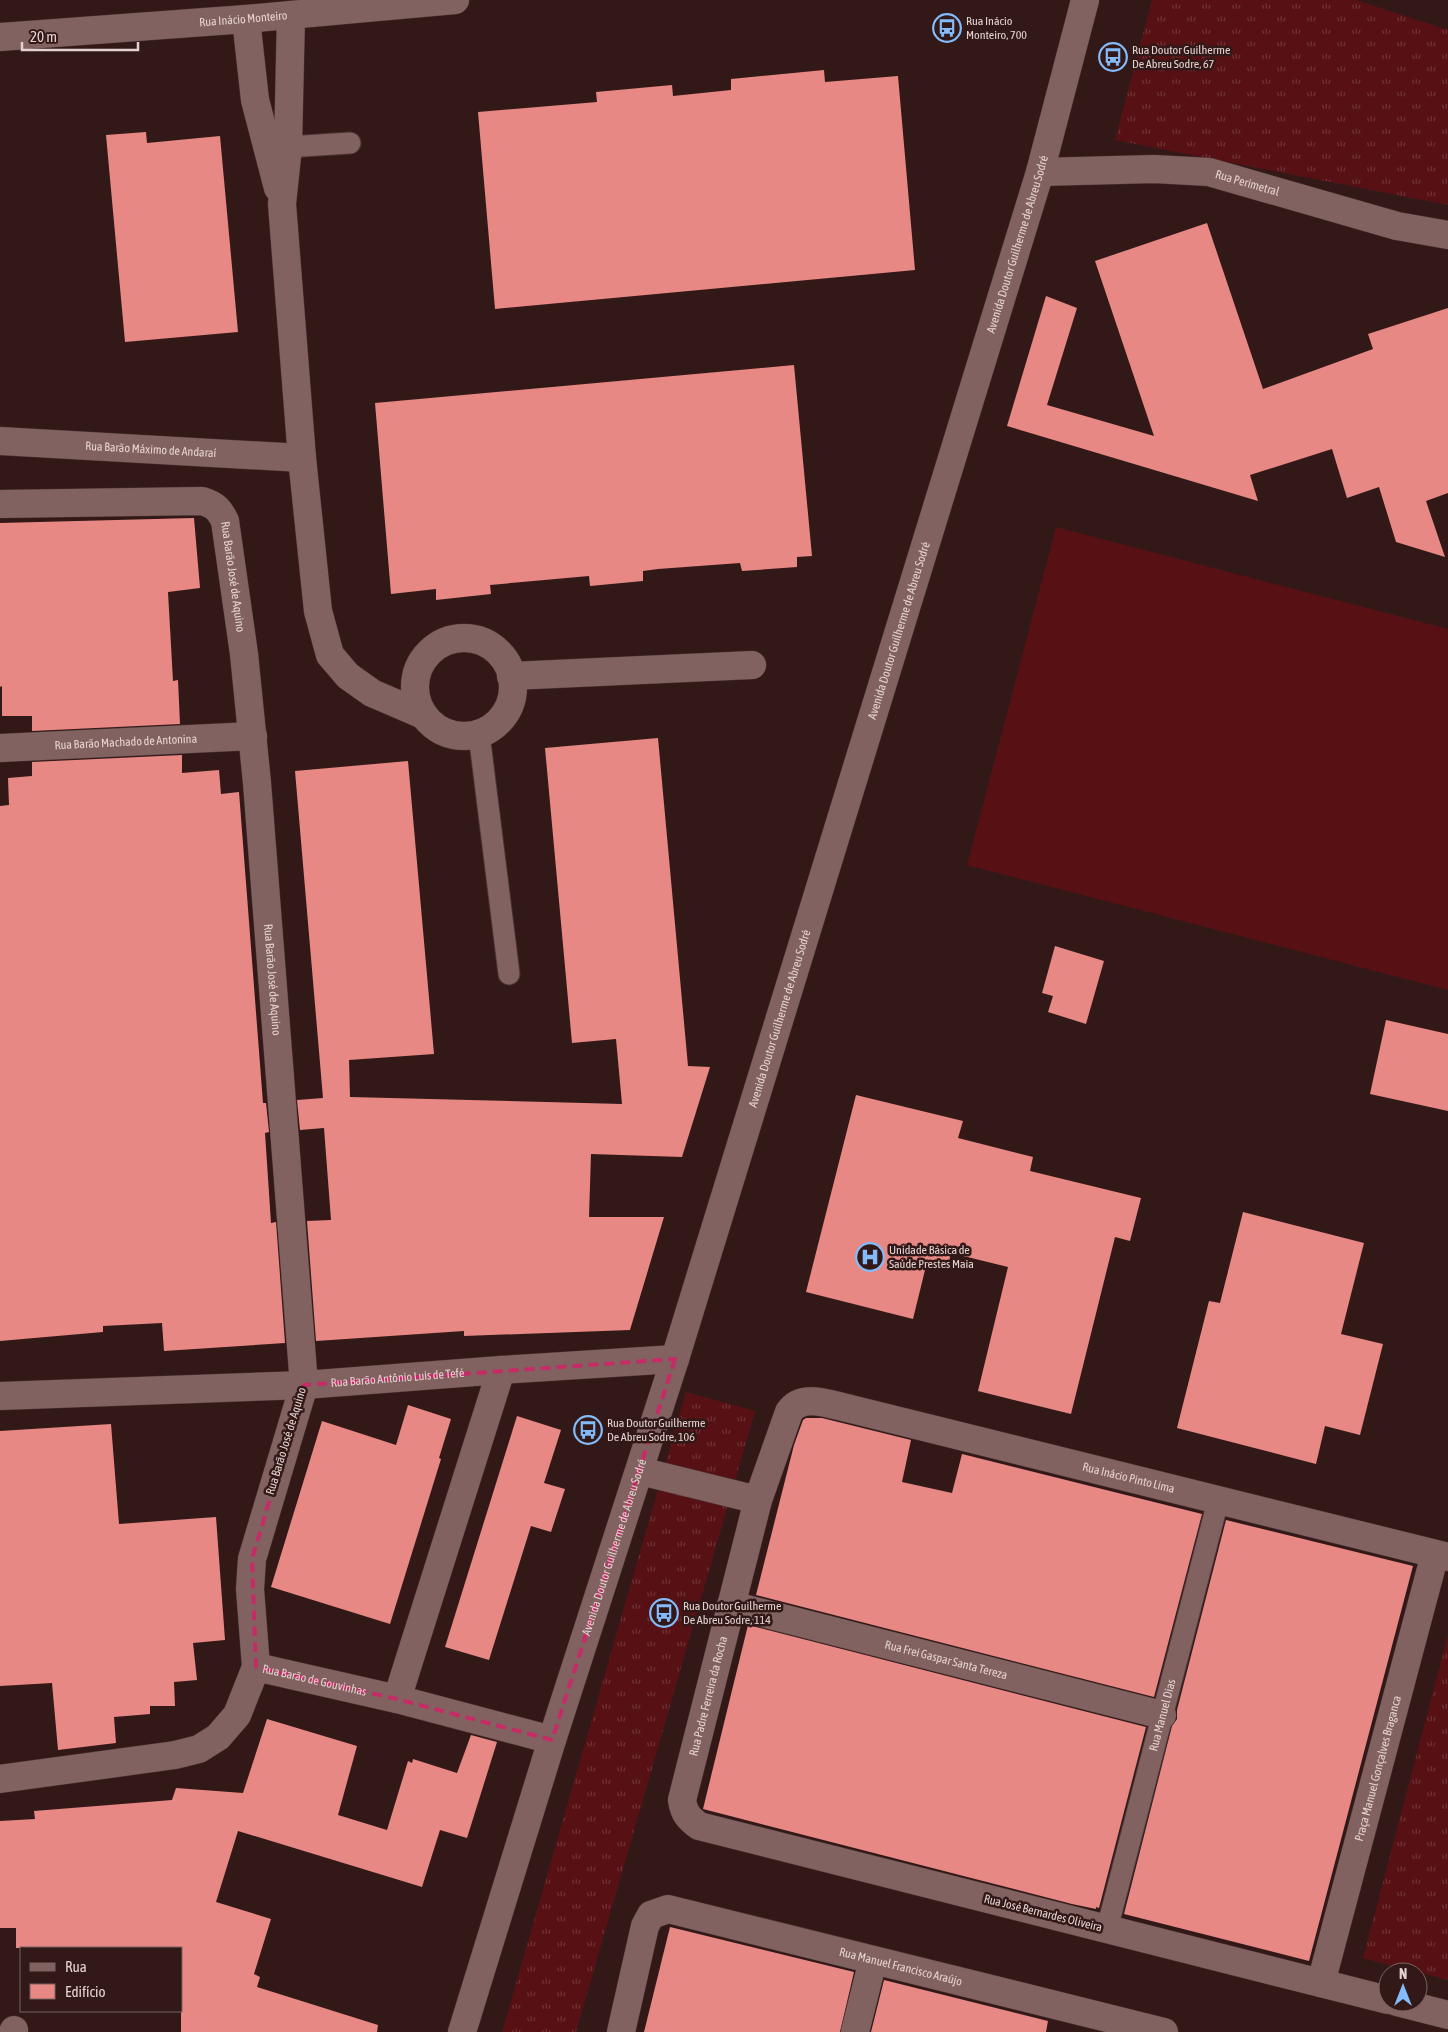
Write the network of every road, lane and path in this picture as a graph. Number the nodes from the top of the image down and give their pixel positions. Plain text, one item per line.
1 (455, 0) edge
2 (1085, 0) edge
3 (291, 15) junction
4 (246, 19) junction
5 (0, 37) edge
6 (350, 143) dead end
7 (278, 148) junction
8 (1040, 172) junction
9 (1448, 236) edge
10 (0, 441) edge
11 (302, 458) junction
12 (0, 504) edge
13 (752, 665) dead end
14 (511, 676) junction
15 (423, 715) junction
16 (479, 734) junction
17 (253, 736) junction
18 (0, 748) edge
19 (509, 974) dead end
20 (675, 1359) junction
21 (501, 1370) junction
22 (304, 1385) junction
23 (0, 1396) edge
24 (808, 1400) joint
25 (640, 1471) junction
26 (758, 1500) junction
27 (1218, 1501) junction
28 (1442, 1556) edge
29 (731, 1605) junction
30 (256, 1667) junction
31 (397, 1698) junction
32 (1162, 1715) junction
33 (552, 1740) junction
34 (0, 1779) edge
35 (699, 1826) joint
36 (1106, 1929) junction
37 (873, 1960) junction
38 (1321, 1983) junction
39 (1378, 1997) edge
40 (1428, 2010) edge
41 (1448, 2015) edge
42 (462, 2032) edge
43 (621, 2032) edge
44 (855, 2032) edge
45 (1164, 2032) edge

1 - 3 street, Rua Inácio Monteiro
2 - 8 street, Avenida Doutor Guilherme de Abreu Sodré
3 - 4 street, Rua Inácio Monteiro
3 - 7 street
4 - 5 street, Rua Inácio Monteiro
4 - 7 street
6 - 7 lane
7 - 11 street
8 - 9 street, Rua Perimetral
8 - 20 street, Avenida Doutor Guilherme de Abreu Sodré
10 - 11 street, Rua Barão Máximo de Andaraí
11 - 15 street
12 - 17 street, Rua Barão José de Aquino
13 - 14 street
14 - 15 street
14 - 16 street
15 - 16 street
16 - 19 lane
17 - 18 street, Rua Barão Machado de Antonina
17 - 22 street, Rua Barão José de Aquino
20 - 21 street, Rua Barão Antônio Luis de Tefé
20 - 25 street, Avenida Doutor Guilherme de Abreu Sodré
21 - 22 street, Rua Barão Antônio Luis de Tefé
21 - 31 street
22 - 23 street, Rua Barão Antônio Luis de Tefé
22 - 30 street, Rua Barão José de Aquino
24 - 26 street, Rua Padre Ferreira da Rocha
24 - 27 street, Rua Inácio Pinto Lima
25 - 26 street
25 - 33 street, Avenida Doutor Guilherme de Abreu Sodré
26 - 29 street, Rua Padre Ferreira da Rocha
27 - 28 street, Rua Inácio Pinto Lima
27 - 32 lane, Rua Manuel Dias
28 - 38 street, Praça Manuel Gonçalves Braganca
29 - 32 street, Rua Frei Gaspar Santa Tereza
29 - 35 street, Rua Padre Ferreira da Rocha
30 - 31 street, Rua Barão de Gouvinhas
30 - 34 street, Rua Barão de Gouvinhas
31 - 33 street, Rua Barão de Gouvinhas
32 - 36 lane, Rua Manuel Dias
33 - 42 street, Avenida Doutor Guilherme de Abreu Sodré
35 - 36 street, Rua José Bernardes Oliveira
36 - 38 street, Rua José Bernardes Oliveira
37 - 43 street, Rua Manuel Francisco Araújo
37 - 44 street
37 - 45 street, Rua Manuel Francisco Araújo
38 - 39 street, Rua José Bernardes Oliveira
40 - 41 street

